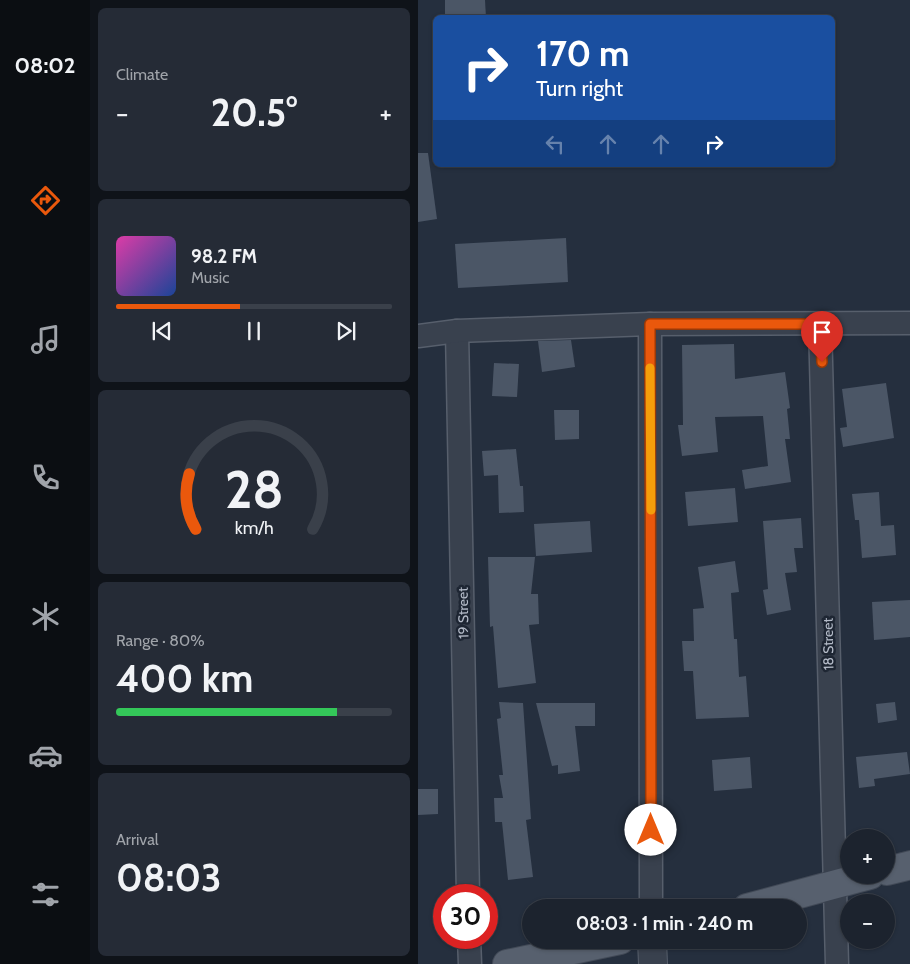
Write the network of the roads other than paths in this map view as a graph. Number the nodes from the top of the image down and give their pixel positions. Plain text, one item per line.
1 (650, 324) junction
2 (820, 324) junction
3 (910, 324) edge
4 (457, 331) junction
5 (418, 336) edge
6 (910, 865) edge
7 (895, 869) edge
8 (840, 882) edge
9 (468, 884) edge
10 (834, 884) junction
11 (651, 899) edge
12 (780, 899) edge
13 (469, 949) edge
14 (578, 949) edge
15 (652, 949) edge
16 (470, 964) edge
17 (507, 964) edge
18 (653, 964) edge
19 (837, 964) edge

1 - 2 street
1 - 4 street
1 - 11 street
2 - 3 street
2 - 10 street, 18 Street
4 - 5 street
4 - 9 street, 19 Street
6 - 7 main road
8 - 10 main road
10 - 12 main road
10 - 19 street, 18 Street
13 - 16 street
14 - 17 main road
15 - 18 street

